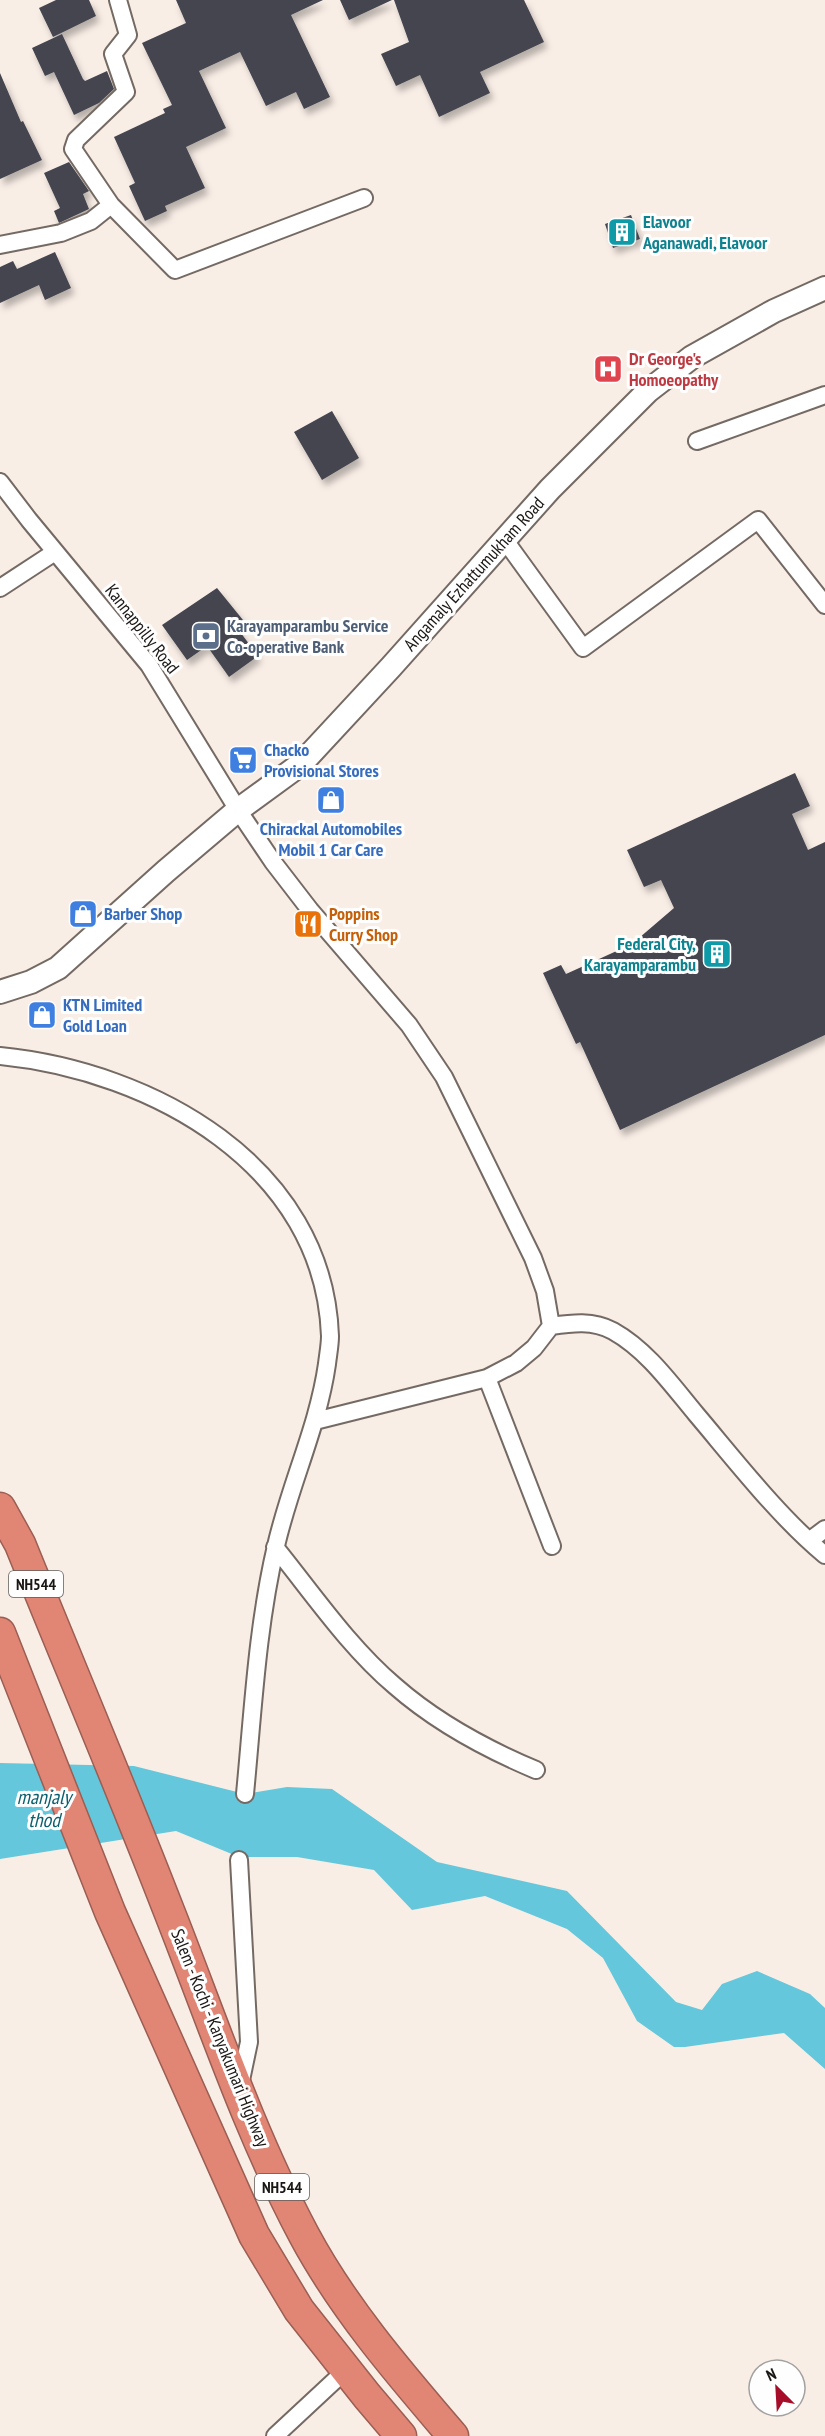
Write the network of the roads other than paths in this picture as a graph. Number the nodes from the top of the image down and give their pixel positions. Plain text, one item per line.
1 (118, 0) edge
2 (364, 198) dead end
3 (111, 205) junction
4 (0, 245) edge
5 (825, 288) edge
6 (825, 395) edge
7 (697, 441) dead end
8 (0, 482) edge
9 (504, 539) junction
10 (56, 552) junction
11 (0, 588) edge
12 (825, 605) edge
13 (238, 810) junction
14 (0, 992) edge
15 (0, 1056) edge
16 (550, 1326) junction
17 (487, 1378) junction
18 (315, 1421) junction
19 (0, 1508) edge
20 (825, 1529) edge
21 (809, 1542) junction
22 (552, 1546) dead end
23 (276, 1547) junction
24 (825, 1555) edge
25 (0, 1633) edge
26 (536, 1770) dead end
27 (245, 1794) dead end
28 (239, 1860) dead end
29 (239, 2094) junction
30 (346, 2370) junction
31 (275, 2436) edge
32 (401, 2436) edge
33 (453, 2436) edge

1 - 3 street
2 - 3 street
3 - 4 street
5 - 9 street, Angamaly Ezhattumukham Road
6 - 7 street
8 - 10 street, Kannappilly Road
9 - 12 street
9 - 13 street, Angamaly Ezhattumukham Road
10 - 11 street
10 - 13 street, Kannappilly Road
13 - 14 street, Angamaly Ezhattumukham Road
13 - 16 street, Kannappilly Road
15 - 18 street
16 - 17 street
16 - 21 street
17 - 18 street
17 - 22 street
18 - 23 street
19 - 29 highway, Salem - Kochi - Kanyakumari Highway / NH544
20 - 21 street
21 - 24 street
23 - 26 street
23 - 27 street
25 - 30 highway, NH544
28 - 29 street
29 - 33 highway, Salem - Kochi - Kanyakumari Highway / NH544
30 - 31 street
30 - 32 highway, NH544

